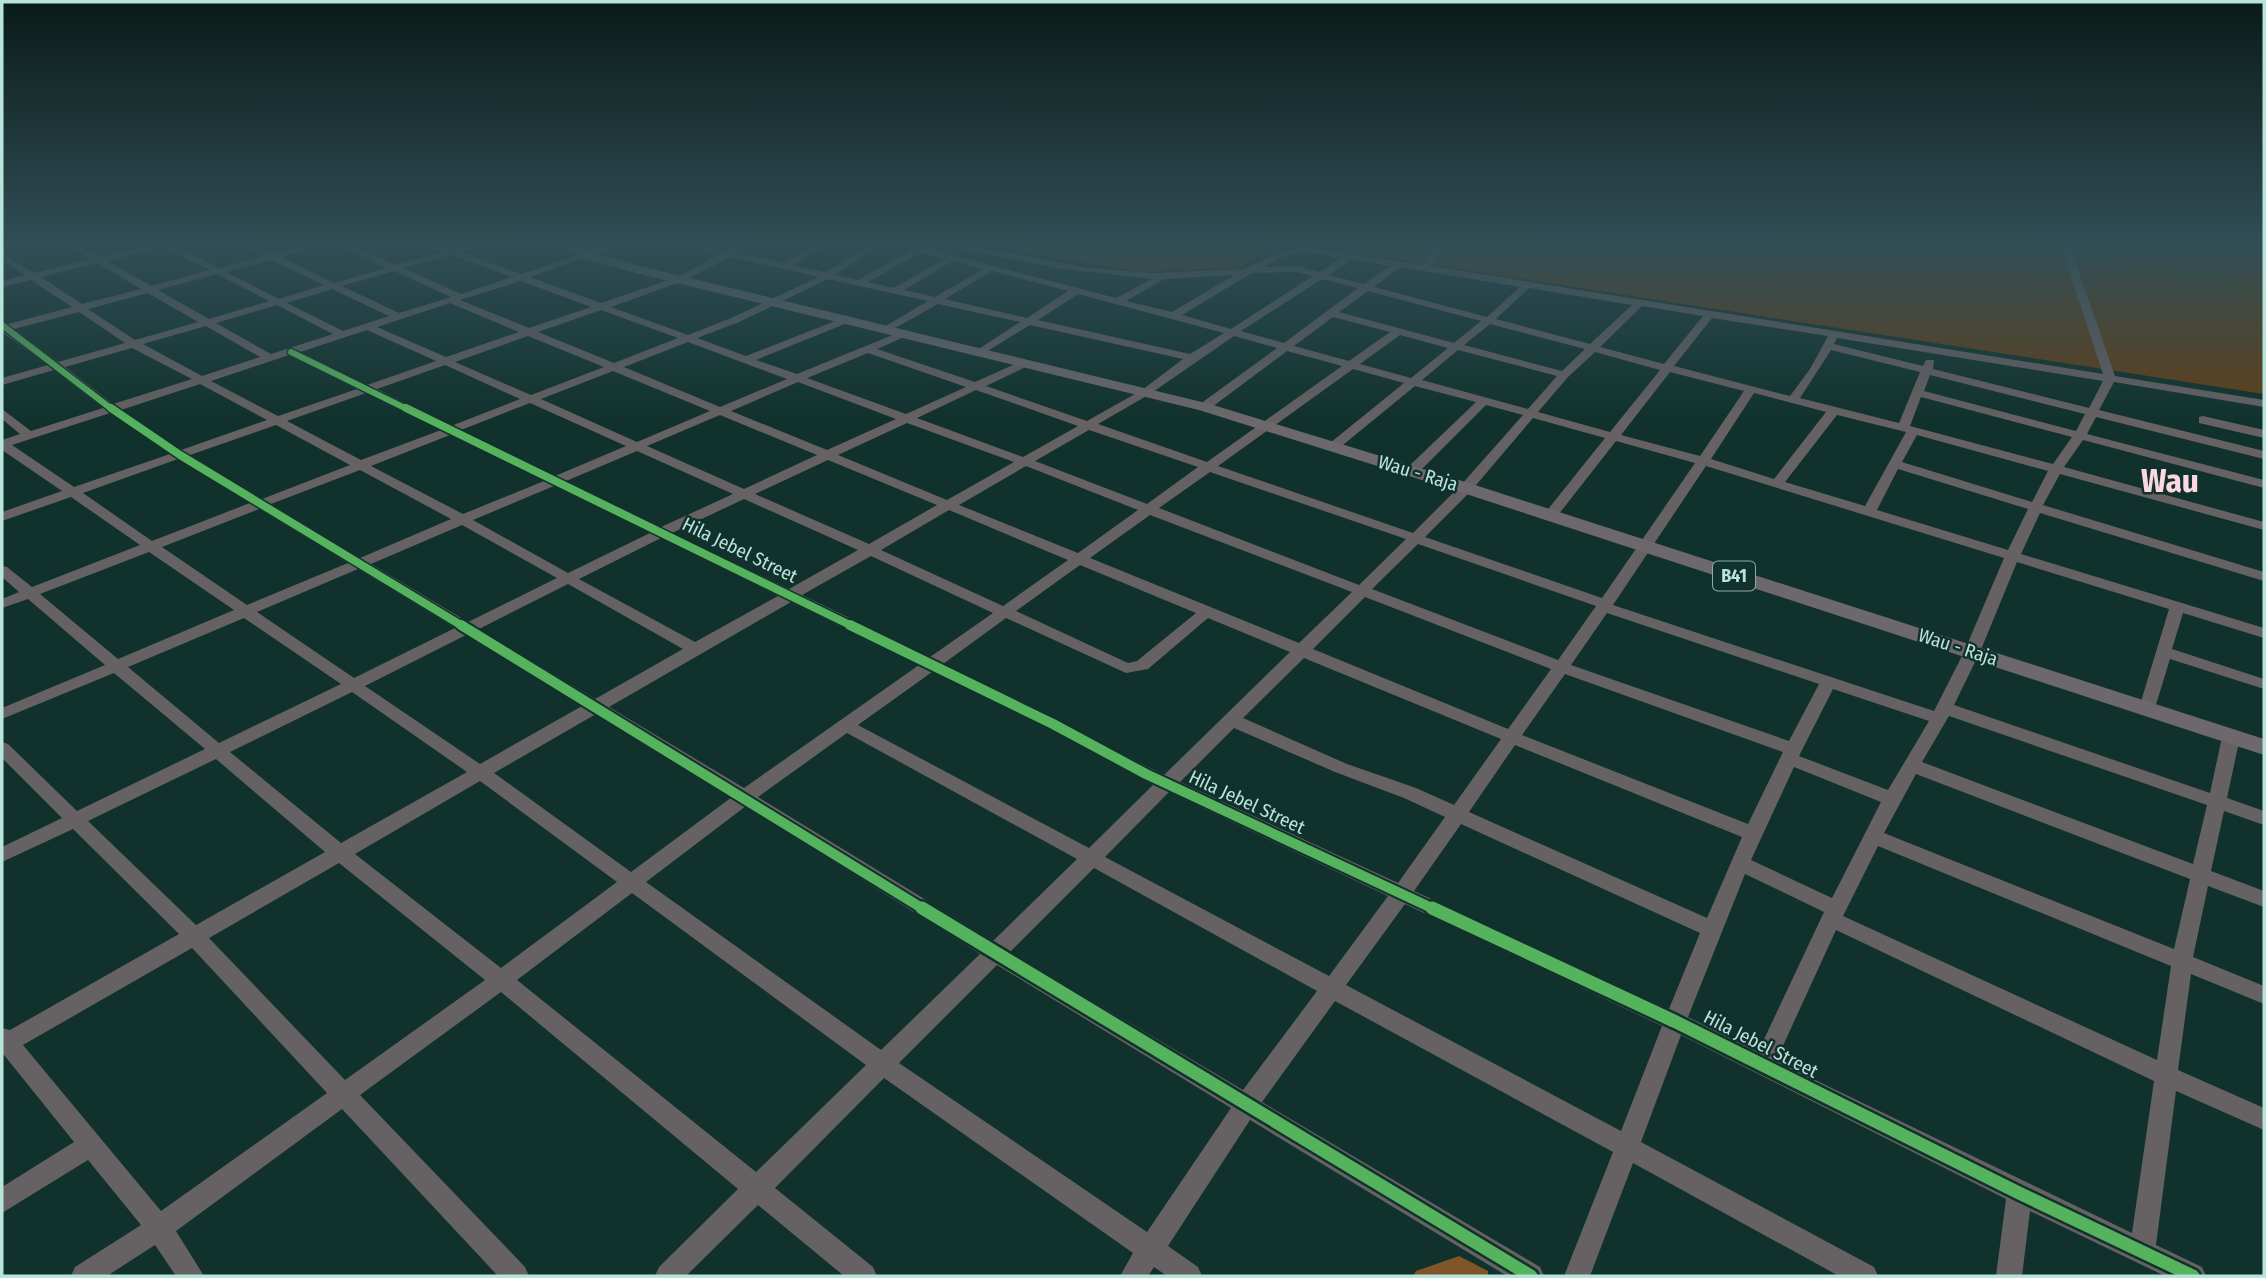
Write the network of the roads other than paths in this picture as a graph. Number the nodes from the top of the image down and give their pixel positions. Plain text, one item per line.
1 (72, 303) edge
2 (100, 303) edge
3 (174, 303) edge
4 (275, 303) edge
5 (278, 303) edge
6 (369, 303) edge
7 (444, 303) edge
8 (464, 303) edge
9 (591, 303) edge
10 (616, 303) edge
11 (775, 303) joint
12 (934, 303) edge
13 (938, 303) edge
14 (1057, 303) edge
15 (1124, 303) edge
16 (1195, 303) edge
17 (1278, 303) edge
18 (1348, 303) edge
19 (1430, 303) edge
20 (1508, 303) edge
21 (1624, 303) edge
22 (2084, 303) edge
23 (1638, 305) junction
24 (604, 307) junction
25 (80, 308) junction
26 (1334, 314) junction
27 (1173, 316) junction
28 (1708, 316) junction
29 (398, 317) junction
30 (848, 319) junction
31 (1490, 319) junction
32 (1028, 321) junction
33 (207, 322) junction
34 (3, 327) edge
35 (368, 327) junction
36 (888, 329) junction
37 (1399, 330) junction
38 (1233, 332) junction
39 (531, 333) junction
40 (905, 333) junction
41 (342, 335) junction
42 (689, 339) junction
43 (1831, 341) junction
44 (134, 344) junction
45 (1285, 346) junction
46 (1457, 346) junction
47 (1591, 347) junction
48 (868, 349) junction
49 (1934, 351) junction
50 (291, 352) junction
51 (981, 352) junction
52 (1192, 358) junction
53 (271, 359) junction
54 (746, 360) junction
55 (447, 362) junction
56 (1026, 363) junction
57 (1351, 364) junction
58 (58, 366) junction
59 (615, 367) junction
60 (1667, 368) junction
61 (1927, 370) junction
62 (1564, 375) junction
63 (798, 379) junction
64 (2110, 379) junction
65 (201, 381) junction
66 (1413, 381) junction
67 (2, 382) edge
68 (974, 386) junction
69 (368, 389) junction
70 (1751, 389) junction
71 (1146, 392) junction
72 (1918, 393) junction
73 (530, 400) junction
74 (1793, 400) junction
75 (1484, 401) junction
76 (2264, 403) edge
77 (1204, 407) junction
78 (112, 409) junction
79 (1834, 410) junction
80 (722, 411) junction
81 (2092, 412) junction
82 (2, 413) edge
83 (1531, 414) junction
84 (905, 418) junction
85 (277, 421) junction
86 (2203, 421) dead end
87 (1087, 425) junction
88 (1264, 425) junction
89 (1908, 428) junction
90 (452, 430) junction
91 (2264, 434) edge
92 (29, 435) junction
93 (2080, 435) junction
94 (1612, 436) junction
95 (2, 444) edge
96 (1334, 446) junction
97 (636, 447) junction
98 (828, 454) junction
99 (180, 455) junction
100 (2264, 455) edge
101 (1023, 461) junction
102 (1703, 461) junction
103 (1894, 464) junction
104 (359, 466) junction
105 (1206, 466) junction
106 (2056, 469) junction
107 (1412, 471) junction
108 (556, 481) junction
109 (2264, 484) edge
110 (1776, 485) junction
111 (1466, 488) junction
112 (73, 492) junction
113 (743, 494) junction
114 (948, 503) junction
115 (261, 504) junction
116 (2037, 506) junction
117 (1147, 509) junction
118 (1868, 513) junction
119 (1550, 516) junction
120 (2, 517) edge
121 (463, 520) junction
122 (2264, 526) edge
123 (662, 532) junction
124 (1416, 538) junction
125 (151, 546) junction
126 (1646, 547) junction
127 (868, 549) junction
128 (2011, 556) junction
129 (1079, 558) junction
130 (360, 564) junction
131 (2, 570) edge
132 (2264, 577) edge
133 (570, 578) junction
134 (1362, 591) junction
135 (30, 593) junction
136 (789, 594) junction
137 (2, 604) edge
138 (1604, 606) junction
139 (2177, 606) junction
140 (246, 611) junction
141 (1004, 611) junction
142 (1207, 611) junction
143 (466, 629) junction
144 (2264, 633) edge
145 (695, 649) junction
146 (1302, 650) junction
147 (2162, 651) junction
148 (1972, 652) junction
149 (931, 665) junction
150 (117, 666) junction
151 (1561, 667) junction
152 (1829, 681) junction
153 (2264, 684) edge
154 (353, 685) junction
155 (597, 707) junction
156 (2147, 708) junction
157 (1941, 713) junction
158 (2, 714) edge
159 (1232, 720) junction
160 (845, 724) junction
161 (1511, 737) junction
162 (2231, 737) junction
163 (2264, 747) edge
164 (2, 748) edge
165 (218, 751) junction
166 (1790, 753) junction
167 (1911, 765) junction
168 (481, 773) junction
169 (1168, 784) junction
170 (745, 797) junction
171 (1892, 799) junction
172 (2218, 802) junction
173 (1456, 814) junction
174 (2264, 818) edge
175 (75, 819) junction
176 (1752, 834) junction
177 (1875, 837) junction
178 (340, 853) junction
179 (2, 855) edge
180 (1092, 859) junction
181 (1741, 864) junction
182 (2199, 874) junction
183 (633, 882) junction
184 (1400, 895) junction
185 (2264, 899) edge
186 (1834, 914) junction
187 (1711, 929) junction
188 (194, 936) junction
189 (996, 954) junction
190 (2182, 961) junction
191 (501, 980) junction
192 (1332, 989) junction
193 (2264, 995) edge
194 (1676, 1022) junction
195 (4, 1041) edge
196 (883, 1065) junction
197 (1763, 1065) junction
198 (2165, 1075) junction
199 (343, 1094) junction
200 (1247, 1104) junction
201 (2264, 1119) edge
202 (91, 1144) junction
203 (1628, 1147) junction
204 (758, 1189) junction
205 (2019, 1193) junction
206 (2, 1201) edge
207 (159, 1228) junction
208 (1152, 1250) junction
209 (2142, 1252) junction
210 (84, 1276) edge
211 (191, 1276) edge
212 (516, 1276) edge
213 (668, 1276) edge
214 (864, 1276) edge
215 (1133, 1276) edge
216 (1189, 1276) edge
217 (1531, 1276) edge
218 (1577, 1276) edge
219 (1865, 1276) edge
220 (2009, 1276) edge
221 (2193, 1276) edge

1 - 25 street
2 - 25 street
3 - 33 street
4 - 33 street
5 - 41 street
6 - 29 street
7 - 29 street
8 - 39 street
9 - 24 street
10 - 24 street
11 - 30 main road, Wau - Raja / B41
11 - 42 street
12 - 36 street
13 - 32 street
14 - 32 street
15 - 27 street
16 - 27 street
17 - 38 street
18 - 26 street
19 - 31 street
20 - 31 street
21 - 23 street
22 - 64 street
23 - 28 street
23 - 47 street
24 - 39 street
24 - 42 street
25 - 34 street
25 - 44 street
26 - 37 street
26 - 45 street
27 - 38 street
28 - 43 street
28 - 60 street
29 - 35 street
30 - 36 main road, Wau - Raja / B41
30 - 54 street
31 - 46 street
31 - 47 street
32 - 51 street
32 - 52 street
33 - 44 street
33 - 53 street
34 - 58 street
35 - 41 street
35 - 55 street
36 - 40 main road, Wau - Raja / B41
37 - 46 street
37 - 57 street
38 - 45 street
38 - 52 street
39 - 55 street
39 - 59 street
40 - 48 street
40 - 51 main road, Wau - Raja / B41
41 - 50 street
42 - 54 street
42 - 59 street
43 - 49 street
43 - 61 street
43 - 74 street
44 - 58 street
44 - 65 street
45 - 57 street
45 - 77 street
46 - 62 street
46 - 66 street
47 - 60 street
47 - 62 street
48 - 63 street
48 - 68 street
49 - 61 street
49 - 64 street
50 - 53 street
50 - 69 street, Hila Jebel Street
51 - 56 main road, Wau - Raja / B41
52 - 71 street
53 - 65 street
54 - 63 street
55 - 69 street
55 - 73 street
56 - 68 street
56 - 71 main road, Wau - Raja / B41
57 - 66 street
57 - 88 street
58 - 67 street
58 - 78 street
59 - 73 street
59 - 80 street
60 - 70 street
60 - 94 street
61 - 72 street
61 - 81 street
62 - 83 street
63 - 80 street
63 - 84 street
64 - 76 street
64 - 81 street
65 - 78 street
65 - 85 street
66 - 75 street
66 - 96 street
68 - 84 street
68 - 87 street
69 - 85 street
69 - 90 street, Hila Jebel Street
70 - 74 street
70 - 102 street
71 - 77 main road, Wau - Raja / B41
71 - 87 street
72 - 89 street
72 - 93 street
73 - 90 street
73 - 97 street
74 - 79 street
75 - 83 street
75 - 107 street
77 - 88 main road, Wau - Raja / B41
78 - 92 street
78 - 99 street
79 - 89 street
79 - 110 street
80 - 97 street
80 - 98 street
81 - 93 street
81 - 100 street
82 - 92 street
83 - 94 street
83 - 111 street
84 - 98 street
84 - 101 street
85 - 99 street
85 - 104 street
86 - 91 street
87 - 101 street
87 - 105 street
88 - 96 main road, Wau - Raja / B41
88 - 105 street
89 - 103 street
89 - 106 street
90 - 104 street
90 - 108 street, Hila Jebel Street
92 - 95 street
93 - 106 street
93 - 109 street
94 - 102 street
94 - 119 street
95 - 112 street
96 - 107 main road, Wau - Raja / B41
97 - 108 street
97 - 113 street
98 - 113 street
98 - 114 street
99 - 112 street
99 - 115 street
101 - 114 street
101 - 117 street
102 - 110 street
102 - 126 street
103 - 116 street
103 - 118 street
104 - 115 street
104 - 121 street
105 - 117 street
105 - 124 street
106 - 116 street
106 - 122 street
107 - 111 main road, Wau - Raja / B41
108 - 121 street
108 - 123 street, Hila Jebel Street
110 - 118 street
111 - 119 main road, Wau - Raja / B41
111 - 124 street
112 - 120 street
112 - 125 street
113 - 123 street
113 - 127 street
114 - 127 street
114 - 129 street
115 - 125 street
115 - 130 street
116 - 128 street
116 - 132 street
117 - 129 street
117 - 134 street
118 - 128 street
119 - 126 main road, Wau - Raja / B41
121 - 130 street
121 - 133 street
123 - 133 street
123 - 136 street, Hila Jebel Street
124 - 134 street
124 - 138 street
125 - 135 street
125 - 140 street
126 - 138 street
126 - 148 main road, Wau - Raja / B41
127 - 136 street
127 - 141 street
128 - 139 street
128 - 148 street
129 - 141 street
129 - 142 street
130 - 140 street
130 - 143 street
131 - 135 street
133 - 143 street
133 - 145 street
134 - 146 street
134 - 151 street
135 - 137 street
135 - 150 street
136 - 145 street
136 - 149 street, Hila Jebel Street
138 - 151 street
138 - 152 street
139 - 144 street
139 - 147 street
140 - 150 street
140 - 154 street
141 - 142 street
141 - 149 street
142 - 146 street
143 - 154 street
143 - 155 street
145 - 155 street
146 - 159 street
146 - 161 street
147 - 153 street
147 - 156 street
148 - 156 main road, Wau - Raja / B41
148 - 157 street
149 - 160 street
149 - 169 street, Hila Jebel Street
150 - 158 street
150 - 165 street
151 - 161 street
151 - 166 street
152 - 157 street
152 - 166 street
154 - 165 street
154 - 168 street
155 - 168 street
155 - 170 street
156 - 162 main road, Wau - Raja / B41
157 - 167 street
157 - 172 street
159 - 169 street
159 - 173 street
160 - 170 street
160 - 180 street
161 - 173 street
161 - 176 street
162 - 163 main road, Wau - Raja / B41
162 - 172 street
164 - 175 street
165 - 175 street
165 - 178 street
166 - 171 street
166 - 176 street
167 - 171 street
167 - 182 street
168 - 178 street
168 - 183 street
169 - 180 street
169 - 184 street, Hila Jebel Street
170 - 183 street
170 - 189 street
171 - 177 street
172 - 174 street
172 - 182 street
173 - 184 street
173 - 187 street
175 - 179 street
175 - 188 street
176 - 181 street
177 - 186 street
177 - 190 street
178 - 188 street
178 - 191 street
180 - 189 street
180 - 192 street
181 - 186 street
181 - 187 street
182 - 185 street
182 - 190 street
183 - 191 street
183 - 196 street
184 - 192 street
184 - 194 street, Hila Jebel Street
186 - 197 street
186 - 198 street
187 - 194 street
188 - 195 street
188 - 199 street
189 - 196 street
189 - 200 street
190 - 193 street
190 - 198 street
191 - 199 street
191 - 204 street
192 - 200 street
192 - 203 street
194 - 197 street, Hila Jebel Street
194 - 203 street
195 - 202 street
196 - 204 street
196 - 208 street
197 - 205 street, Hila Jebel Street
198 - 201 street
198 - 209 street
199 - 207 street
199 - 212 street
200 - 208 street
200 - 217 street
202 - 206 street
202 - 207 street
203 - 218 street
203 - 219 street
204 - 213 street
204 - 214 street
205 - 209 street, Hila Jebel Street
205 - 220 street
207 - 210 street
207 - 211 street
208 - 215 street
208 - 216 street
209 - 221 street, Hila Jebel Street

